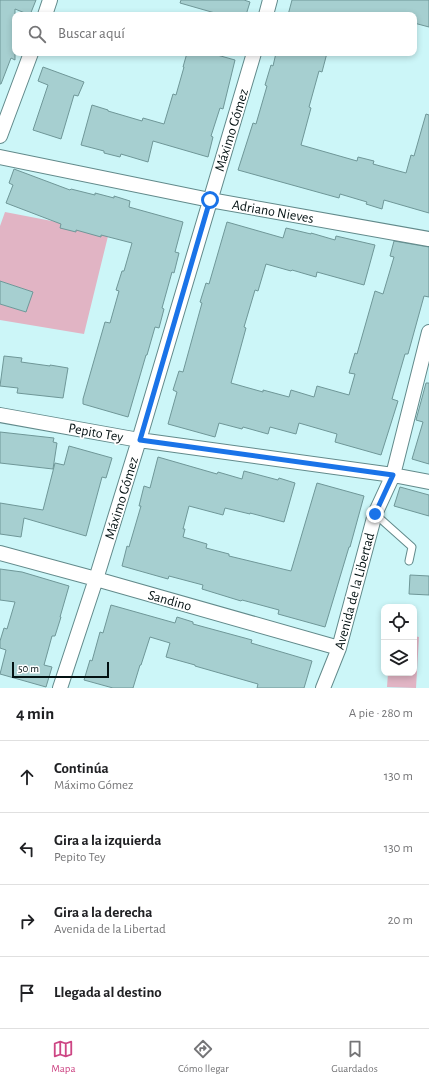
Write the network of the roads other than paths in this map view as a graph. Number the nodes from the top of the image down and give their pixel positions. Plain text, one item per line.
1 (50, 0) edge
2 (270, 0) edge
3 (46, 12) edge
4 (267, 12) edge
5 (30, 56) edge
6 (253, 56) edge
7 (0, 136) edge
8 (0, 157) edge
9 (210, 200) junction
10 (429, 239) edge
11 (429, 332) edge
12 (0, 415) edge
13 (140, 440) junction
14 (393, 475) junction
15 (429, 482) edge
16 (375, 514) junction
17 (0, 553) edge
18 (410, 561) dead end
19 (96, 579) junction
20 (339, 648) junction
21 (60, 688) edge
22 (323, 688) edge

1 - 3 street
2 - 4 street
5 - 7 street
6 - 9 street, Máximo Gómez
8 - 9 street, Adriano Nieves
9 - 10 street, Adriano Nieves
9 - 13 street, Máximo Gómez
11 - 14 street, Avenida de la Libertad
12 - 13 street, Pepito Tey
13 - 14 street, Pepito Tey
13 - 19 street, Máximo Gómez
14 - 15 street, Pepito Tey
14 - 16 street, Avenida de la Libertad
16 - 18 lane
16 - 20 street, Avenida de la Libertad
17 - 19 street, Sandino
19 - 20 street, Sandino
19 - 21 street, Máximo Gómez
20 - 22 street, Avenida de la Libertad

